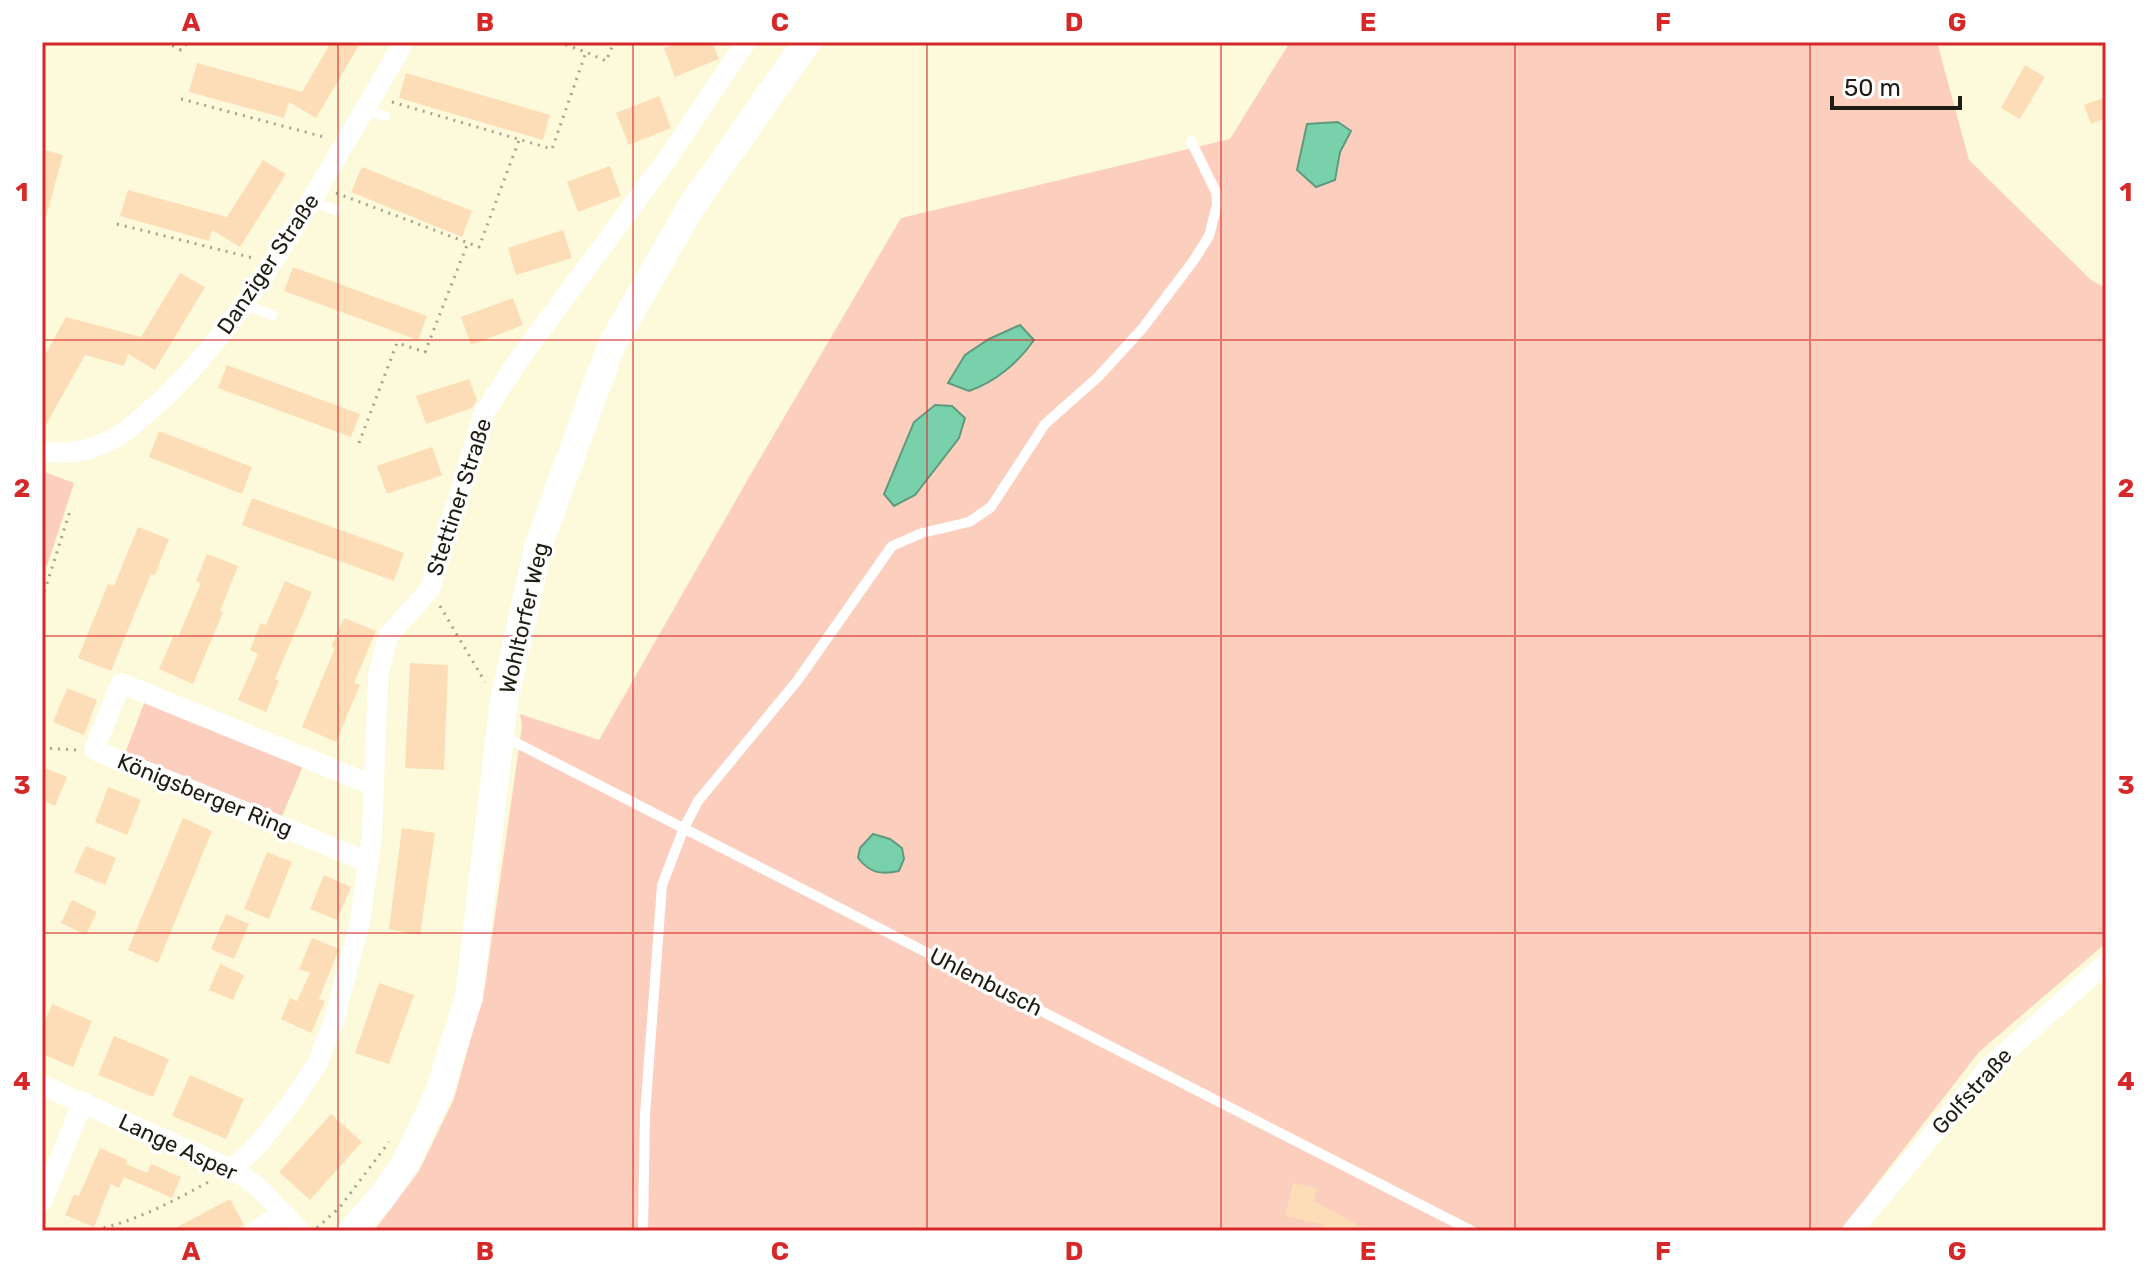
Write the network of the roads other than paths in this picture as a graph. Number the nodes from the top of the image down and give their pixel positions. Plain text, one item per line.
1 (404, 42) edge
2 (746, 42) edge
3 (807, 42) edge
4 (369, 103) junction
5 (385, 116) dead end
6 (1191, 141) dead end
7 (315, 193) junction
8 (335, 210) dead end
9 (245, 305) junction
10 (272, 315) dead end
11 (42, 451) edge
12 (499, 734) junction
13 (372, 785) junction
14 (684, 828) junction
15 (368, 862) junction
16 (2106, 963) edge
17 (42, 1085) edge
18 (83, 1102) junction
19 (231, 1169) junction
20 (42, 1202) edge
21 (284, 1213) junction
22 (255, 1231) edge
23 (300, 1231) edge
24 (352, 1231) edge
25 (643, 1231) edge
26 (1472, 1231) edge
27 (1852, 1231) edge

1 - 4 street, Danziger Straße
2 - 13 street, Stettiner Straße
3 - 12 main road, Wohltorfer Weg
4 - 5 lane
4 - 7 street, Danziger Straße
6 - 14 lane
7 - 8 lane
7 - 9 street, Danziger Straße
9 - 10 lane
9 - 11 street, Danziger Straße
12 - 14 lane, Uhlenbusch
12 - 24 main road, Wohltorfer Weg
13 - 15 street, Stettiner Straße
13 - 15 street, Königsberger Ring
14 - 25 lane
14 - 26 lane, Uhlenbusch
15 - 19 street, Stettiner Straße
16 - 27 street, Golfstraße
17 - 18 street, Lange Asper
18 - 19 street, Lange Asper
18 - 20 street
19 - 21 street, Lange Asper
21 - 22 street
21 - 23 street, Lange Asper

